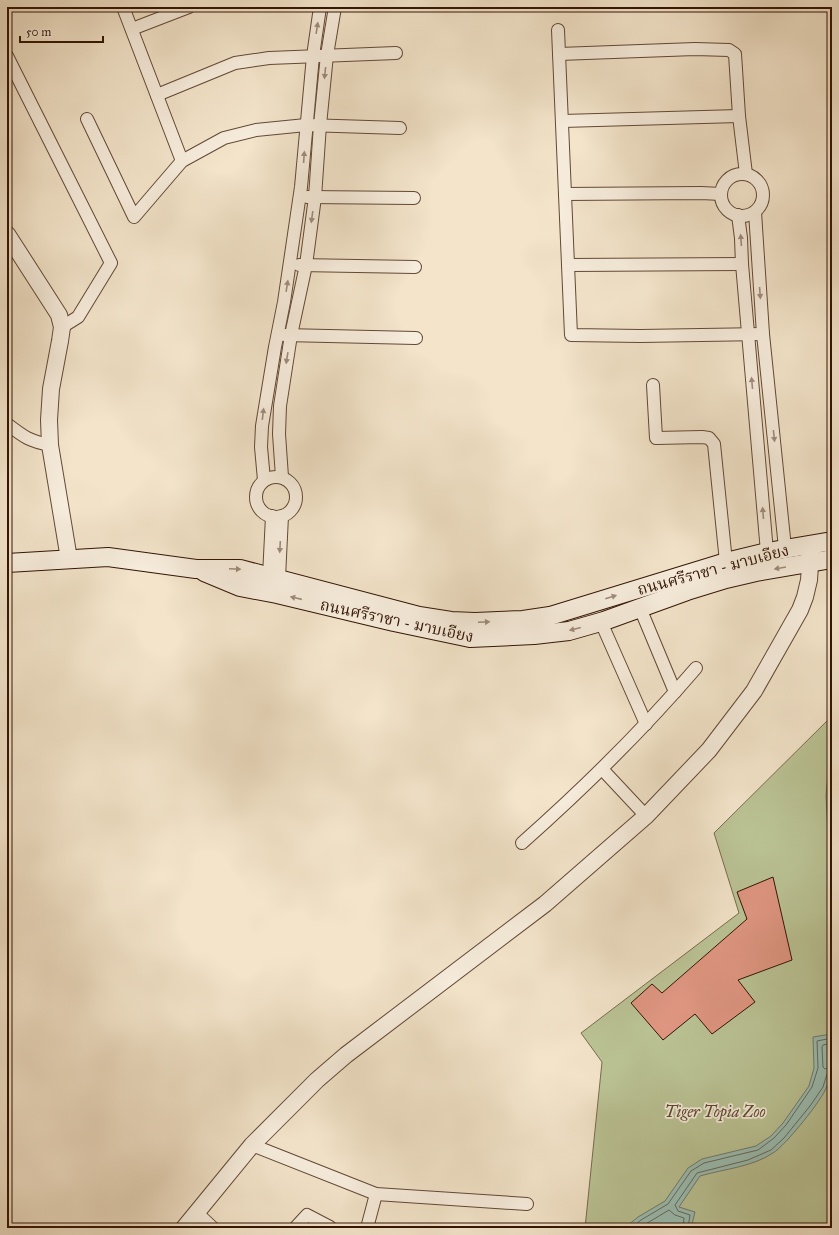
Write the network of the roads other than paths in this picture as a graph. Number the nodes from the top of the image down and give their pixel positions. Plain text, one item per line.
1 (123, 7) edge
2 (189, 7) edge
3 (320, 7) edge
4 (335, 7) edge
5 (132, 29) junction
6 (558, 30) dead end
7 (396, 53) dead end
8 (327, 54) junction
9 (559, 54) junction
10 (7, 56) edge
11 (313, 56) junction
12 (157, 95) junction
13 (739, 116) junction
14 (86, 119) dead end
15 (562, 122) junction
16 (306, 125) junction
17 (320, 125) junction
18 (400, 128) dead end
19 (182, 161) junction
20 (746, 174) junction
21 (565, 194) junction
22 (721, 194) junction
23 (300, 196) junction
24 (315, 197) junction
25 (414, 198) dead end
26 (755, 212) junction
27 (738, 215) junction
28 (7, 234) edge
29 (290, 264) junction
30 (742, 264) junction
31 (306, 265) junction
32 (568, 265) junction
33 (415, 266) dead end
34 (62, 327) junction
35 (748, 334) junction
36 (763, 334) junction
37 (277, 335) junction
38 (291, 335) junction
39 (416, 338) dead end
40 (653, 385) dead end
41 (7, 424) edge
42 (261, 434) junction
43 (279, 434) junction
44 (50, 445) junction
45 (282, 477) junction
46 (264, 480) junction
47 (277, 516) junction
48 (832, 541) edge
49 (811, 544) junction
50 (785, 548) junction
51 (767, 552) junction
52 (69, 559) junction
53 (832, 559) edge
54 (726, 562) junction
55 (810, 562) junction
56 (7, 563) edge
57 (273, 585) junction
58 (640, 608) junction
59 (601, 622) junction
60 (696, 668) dead end
61 (675, 692) junction
62 (646, 724) junction
63 (602, 769) junction
64 (646, 816) junction
65 (522, 843) dead end
66 (252, 1145) junction
67 (376, 1194) junction
68 (527, 1204) dead end
69 (197, 1213) junction
70 (184, 1228) edge
71 (213, 1228) edge
72 (295, 1228) edge
73 (329, 1228) edge
74 (367, 1228) edge

1 - 5 street
2 - 5 street
11 -> 3 street
4 - 8 street
5 - 12 street
6 - 9 street
7 - 8 street
8 - 11 street
8 -> 17 street
9 - 13 street
9 - 15 street
10 - 34 street
11 - 12 street
11 - 16 street
12 - 19 street
13 - 15 street
13 - 20 street
14 - 19 street
15 - 21 street
16 - 17 street
16 - 19 street
23 -> 16 street
17 - 18 street
17 - 24 street
20 - 22 street
20 - 26 street
21 - 22 street
21 - 32 street
22 - 27 street
23 - 24 street
23 - 29 street
24 - 25 street
24 -> 31 street
26 - 27 street
26 -> 36 street
30 -> 27 street
28 - 34 street
29 - 31 street
37 -> 29 street
30 - 32 street
30 - 35 street
31 - 33 street
31 - 38 street
32 - 35 street
34 - 44 street
35 - 36 street
51 -> 35 street
36 -> 50 street
37 - 38 street
42 -> 37 street
38 - 39 street
38 -> 43 street
40 - 54 street
41 - 44 street
42 - 43 street
42 - 46 street
43 - 45 street
44 - 52 street
45 - 46 street
45 - 47 street
46 - 47 street
47 - 57 street
48 - 49 main road, ถนนศรีราชา - มาบเอียง
49 - 50 main road, ถนนศรีราชา - มาบเอียง
49 - 55 street
50 - 51 main road, ถนนศรีราชา - มาบเอียง
51 - 54 main road, ถนนศรีราชา - มาบเอียง
52 - 56 main road, ถนนศรีราชา - มาบเอียง
52 - 57 main road, ถนนศรีราชา - มาบเอียง
53 - 55 main road, ถนนศรีราชา - มาบเอียง
57 -> 54 main road, ถนนศรีราชา - มาบเอียง
55 -> 58 main road, ถนนศรีราชา - มาบเอียง
55 - 64 street
59 -> 57 main road, ถนนศรีราชา - มาบเอียง
58 - 59 main road, ถนนศรีราชา - มาบเอียง
58 - 61 street
59 - 62 street
60 - 61 street
61 - 62 street
62 - 63 street
63 - 64 street
63 - 65 street
64 - 66 street
66 - 67 street
66 - 69 street
67 - 68 street
67 - 74 street
69 - 70 street
69 - 71 street
72 - 73 street

